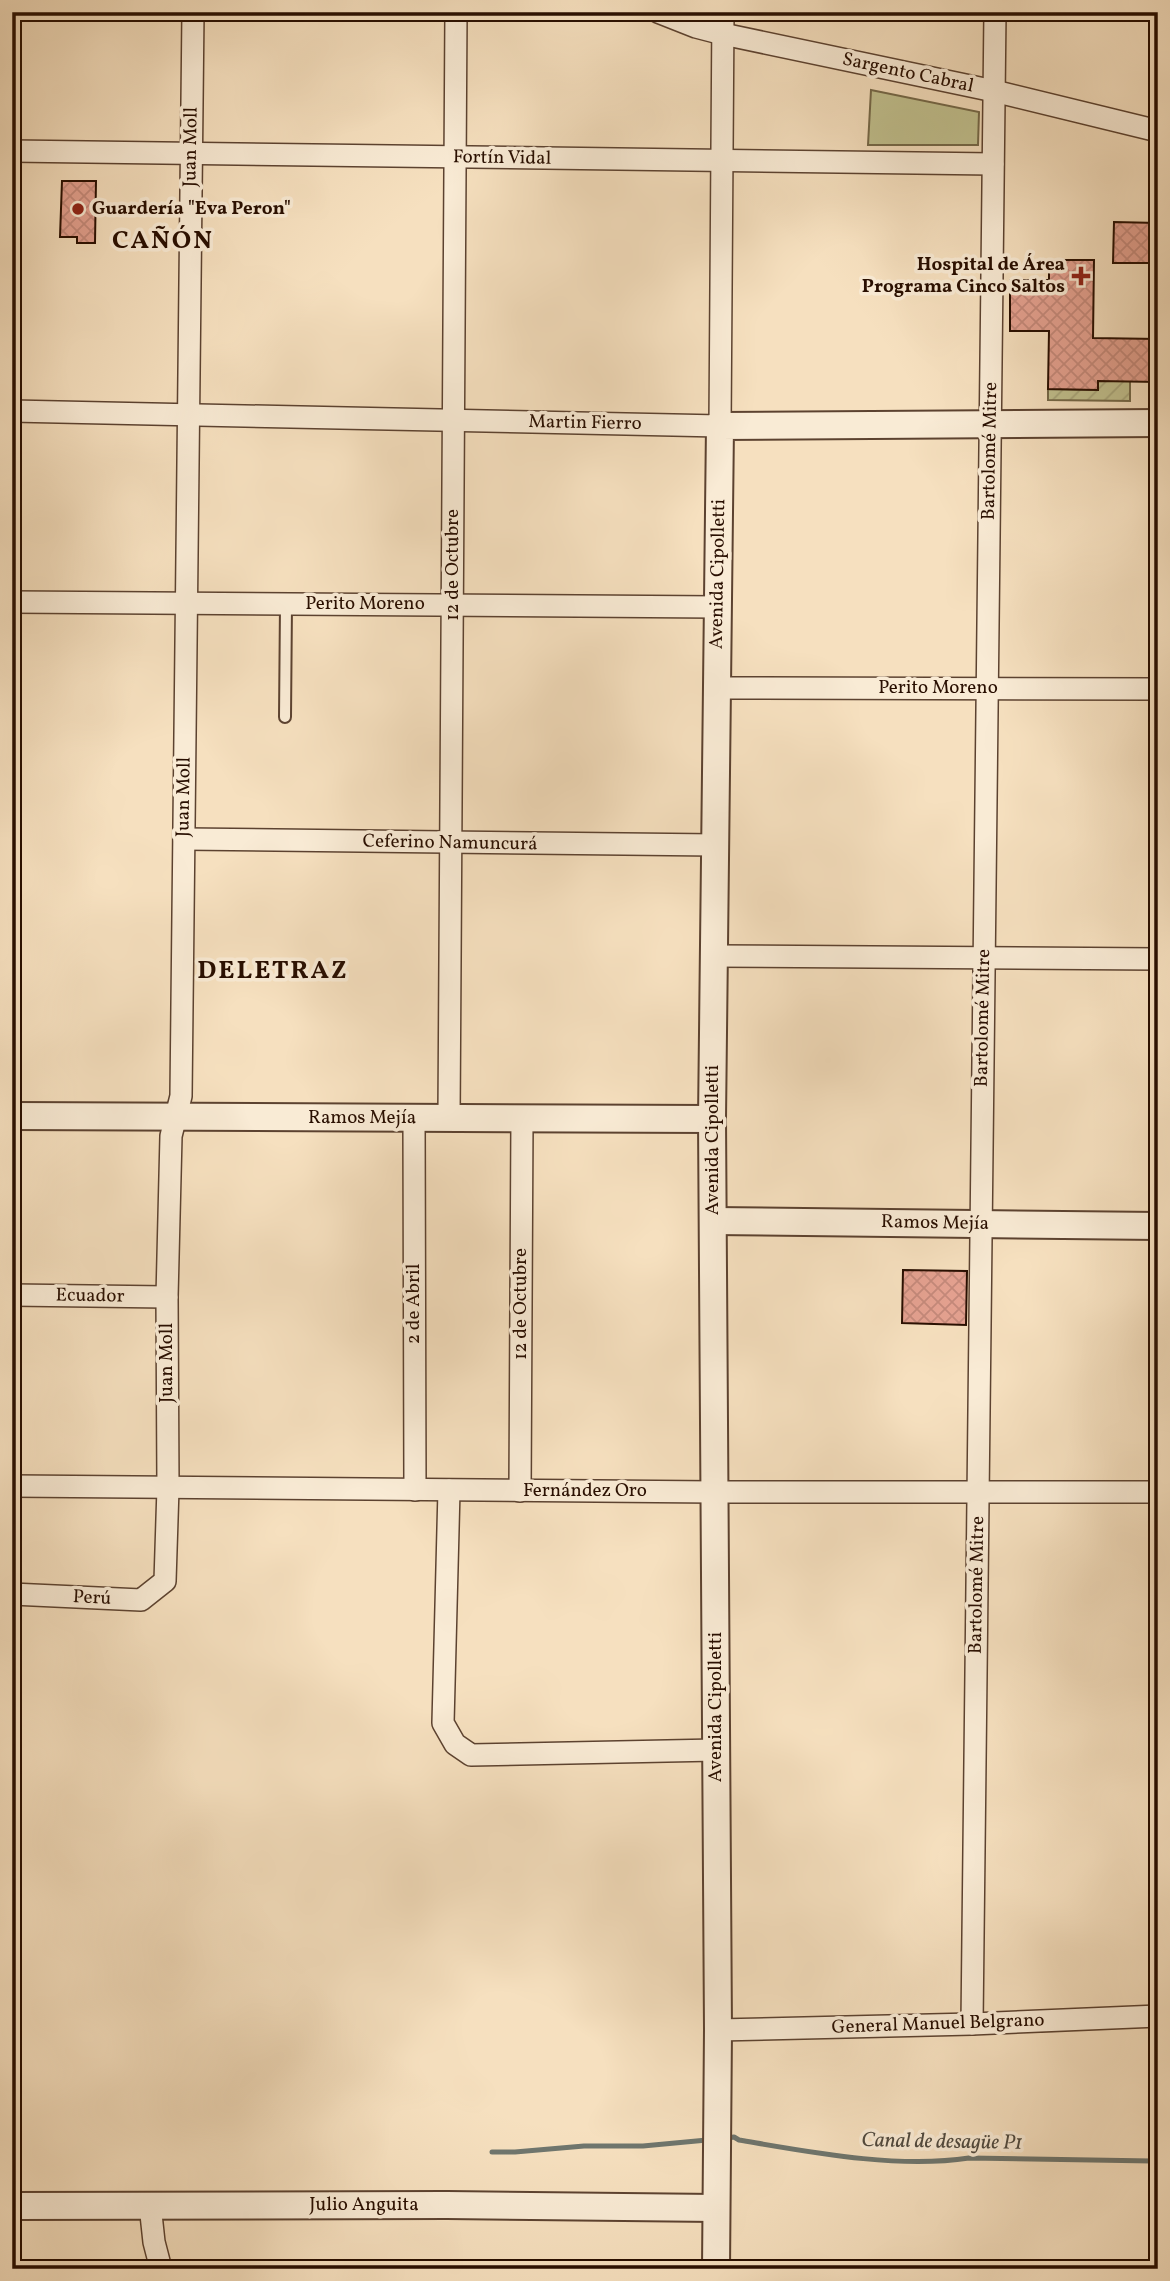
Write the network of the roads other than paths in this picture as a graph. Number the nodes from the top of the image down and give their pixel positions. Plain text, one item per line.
1 (193, 12) edge
2 (456, 12) edge
3 (658, 12) edge
4 (995, 12) edge
5 (723, 23) edge
6 (994, 91) junction
7 (1158, 131) edge
8 (12, 151) edge
9 (191, 152) junction
10 (455, 157) junction
11 (722, 161) junction
12 (993, 164) junction
13 (12, 411) edge
14 (188, 414) junction
15 (454, 420) junction
16 (1158, 423) edge
17 (990, 424) junction
18 (720, 426) junction
19 (12, 602) edge
20 (187, 603) junction
21 (286, 604) junction
22 (452, 605) junction
23 (718, 607) junction
24 (717, 688) junction
25 (987, 688) junction
26 (1158, 690) edge
27 (285, 717) dead end
28 (184, 839) junction
29 (451, 844) junction
30 (716, 845) junction
31 (715, 956) junction
32 (984, 959) junction
33 (1158, 959) edge
34 (12, 1116) edge
35 (177, 1118) junction
36 (414, 1118) junction
37 (449, 1118) junction
38 (522, 1118) junction
39 (712, 1119) junction
40 (713, 1221) junction
41 (981, 1224) junction
42 (1158, 1226) edge
43 (12, 1295) edge
44 (167, 1297) junction
45 (12, 1486) edge
46 (168, 1488) junction
47 (415, 1490) junction
48 (449, 1490) junction
49 (520, 1491) junction
50 (715, 1492) junction
51 (978, 1492) junction
52 (1158, 1492) edge
53 (165, 1581) joint
54 (12, 1594) edge
55 (716, 1750) junction
56 (1158, 2016) edge
57 (972, 2024) junction
58 (718, 2030) junction
59 (150, 2205) junction
60 (12, 2206) edge
61 (716, 2208) junction
62 (161, 2269) edge
63 (716, 2269) edge

1 - 9 street, Juan Moll
2 - 10 street, 12 de Octubre
3 - 5 street, Sargento Cabral
4 - 6 street, Bartolomé Mitre
5 - 6 street, Sargento Cabral
5 - 11 street, Avenida Cipolletti
6 - 7 street, Sargento Cabral
6 - 12 street, Bartolomé Mitre
8 - 9 street, Fortín Vidal
9 - 10 street, Fortín Vidal
9 - 14 street, Juan Moll
10 - 11 street, Fortín Vidal
10 - 15 street, 12 de Octubre
11 - 12 street, Fortín Vidal
11 - 18 street, Avenida Cipolletti
12 - 17 street, Bartolomé Mitre
13 - 14 street, Martin Fierro
14 - 15 street, Martin Fierro
14 - 20 street, Juan Moll
15 - 18 street, Martin Fierro
15 - 22 street, 12 de Octubre
16 - 17 street, Martin Fierro
17 - 18 street, Martin Fierro
17 - 25 street, Bartolomé Mitre
18 - 23 street, Avenida Cipolletti
19 - 20 street, Perito Moreno
20 - 21 street, Perito Moreno
20 - 28 street, Juan Moll
21 - 22 street, Perito Moreno
21 - 27 lane
22 - 23 street, Perito Moreno
22 - 29 street, 12 de Octubre
23 - 24 street, Avenida Cipolletti
24 - 25 street, Perito Moreno
24 - 30 street, Avenida Cipolletti
25 - 26 street, Perito Moreno
25 - 32 street, Bartolomé Mitre
28 - 29 street, Ceferino Namuncurá
28 - 35 street, Juan Moll
29 - 30 street, Ceferino Namuncurá
29 - 37 street, 12 de Octubre
30 - 31 street, Avenida Cipolletti
31 - 32 street
31 - 39 street, Avenida Cipolletti
32 - 33 street
32 - 41 street, Bartolomé Mitre
34 - 35 street, Ramos Mejía
35 - 36 street, Ramos Mejía
35 - 44 street, Juan Moll
36 - 37 street, Ramos Mejía
36 - 47 street, 2 de Abril
37 - 38 street, Ramos Mejía
38 - 39 street, Ramos Mejía
38 - 49 street, 12 de Octubre
39 - 40 street, Avenida Cipolletti
40 - 41 street, Ramos Mejía
40 - 50 street, Avenida Cipolletti
41 - 42 street, Ramos Mejía
41 - 51 street, Bartolomé Mitre
43 - 44 street, Ecuador
44 - 46 street, Juan Moll
45 - 46 street, Fernández Oro
46 - 47 street, Fernández Oro
46 - 53 street, Juan Moll
47 - 48 street, Fernández Oro
48 - 49 street, Fernández Oro
48 - 55 street
49 - 50 street, Fernández Oro
50 - 51 street, Fernández Oro
50 - 55 street, Avenida Cipolletti
51 - 52 street, Fernández Oro
51 - 57 street, Bartolomé Mitre
53 - 54 street, Perú
55 - 58 street, Avenida Cipolletti
56 - 57 street, General Manuel Belgrano
57 - 58 street, General Manuel Belgrano
58 - 61 street, Avenida Cipolletti
59 - 60 street, Julio Anguita
59 - 61 street, Julio Anguita
59 - 62 street
61 - 63 street, Avenida Cipolletti

